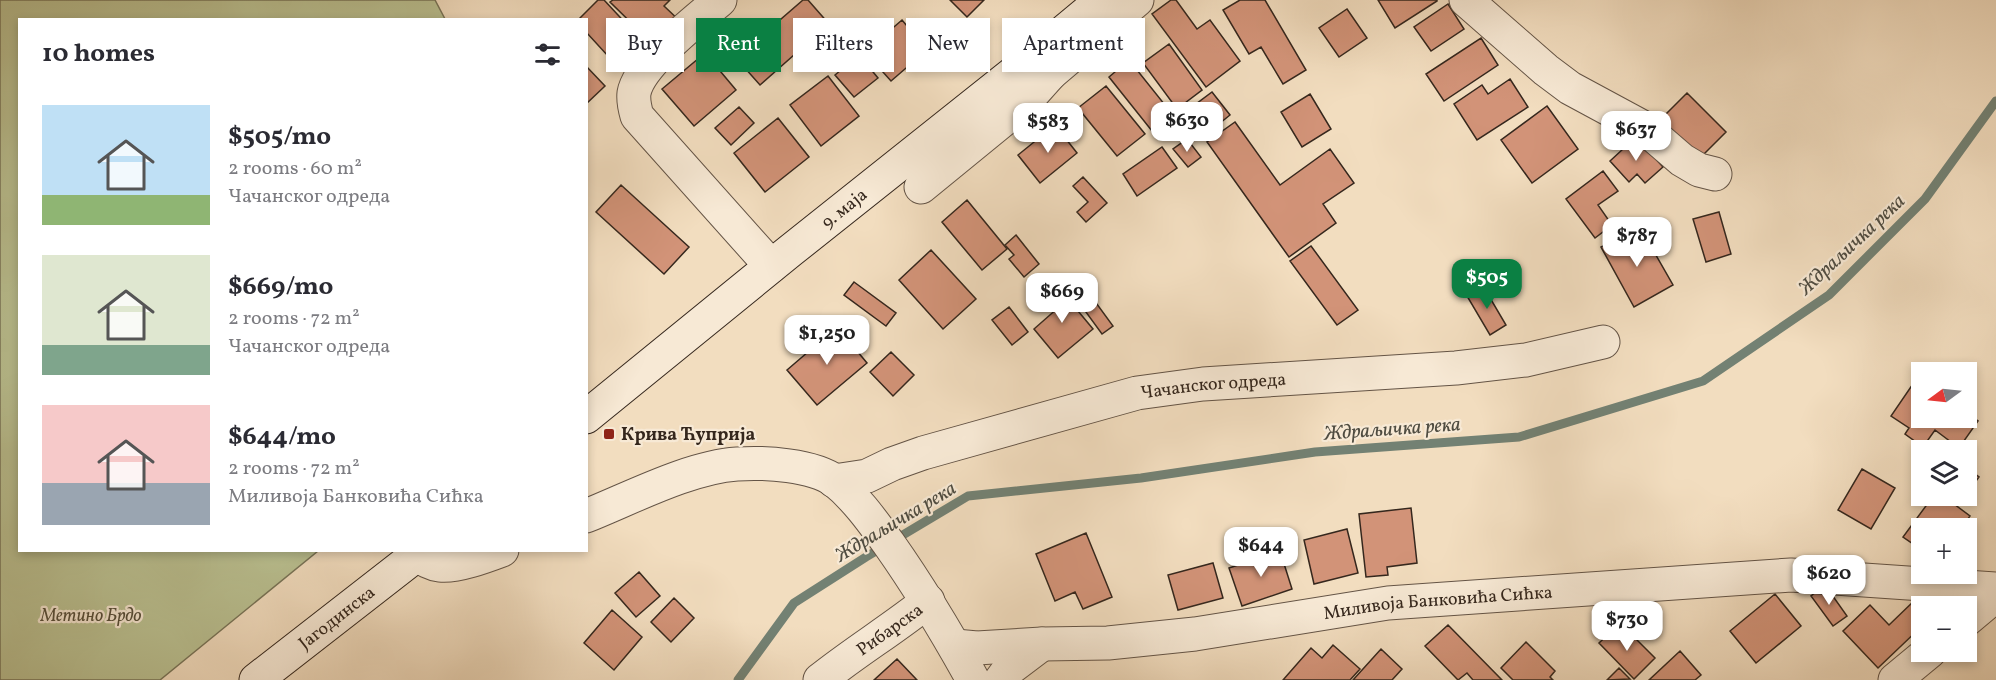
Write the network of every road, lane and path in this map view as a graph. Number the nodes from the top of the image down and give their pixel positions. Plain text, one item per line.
1 (720, 0) edge
2 (1102, 0) edge
3 (1137, 0) edge
4 (1466, 0) edge
5 (1050, 74) junction
6 (1010, 76) junction
7 (1715, 174) dead end
8 (921, 187) dead end
9 (771, 266) junction
10 (1603, 342) dead end
11 (588, 415) edge
12 (834, 481) junction
13 (588, 515) edge
14 (495, 552) edge
15 (421, 553) edge
16 (1996, 589) edge
17 (923, 593) junction
18 (1996, 595) edge
19 (1977, 611) edge
20 (1042, 644) junction
21 (955, 646) junction
22 (1917, 662) edge
23 (256, 680) edge
24 (820, 680) edge
25 (973, 680) edge
26 (1001, 680) edge
27 (1895, 680) edge

1 - 9 street
2 - 6 street, 9. маја
3 - 5 street
4 - 7 street
5 - 6 street
5 - 8 street
6 - 9 street, 9. маја
9 - 11 street, 9. маја
10 - 12 street, Чачанског одреда
12 - 13 street
12 - 17 street
14 - 15 street
15 - 23 street, Јагодинска
16 - 20 street, Миливоја Банковића Сићка
17 - 21 street
17 - 24 street, Рибарска
18 - 19 street
20 - 21 street, Миливоја Банковића Сићка
20 - 26 street
21 - 25 street
22 - 27 street

